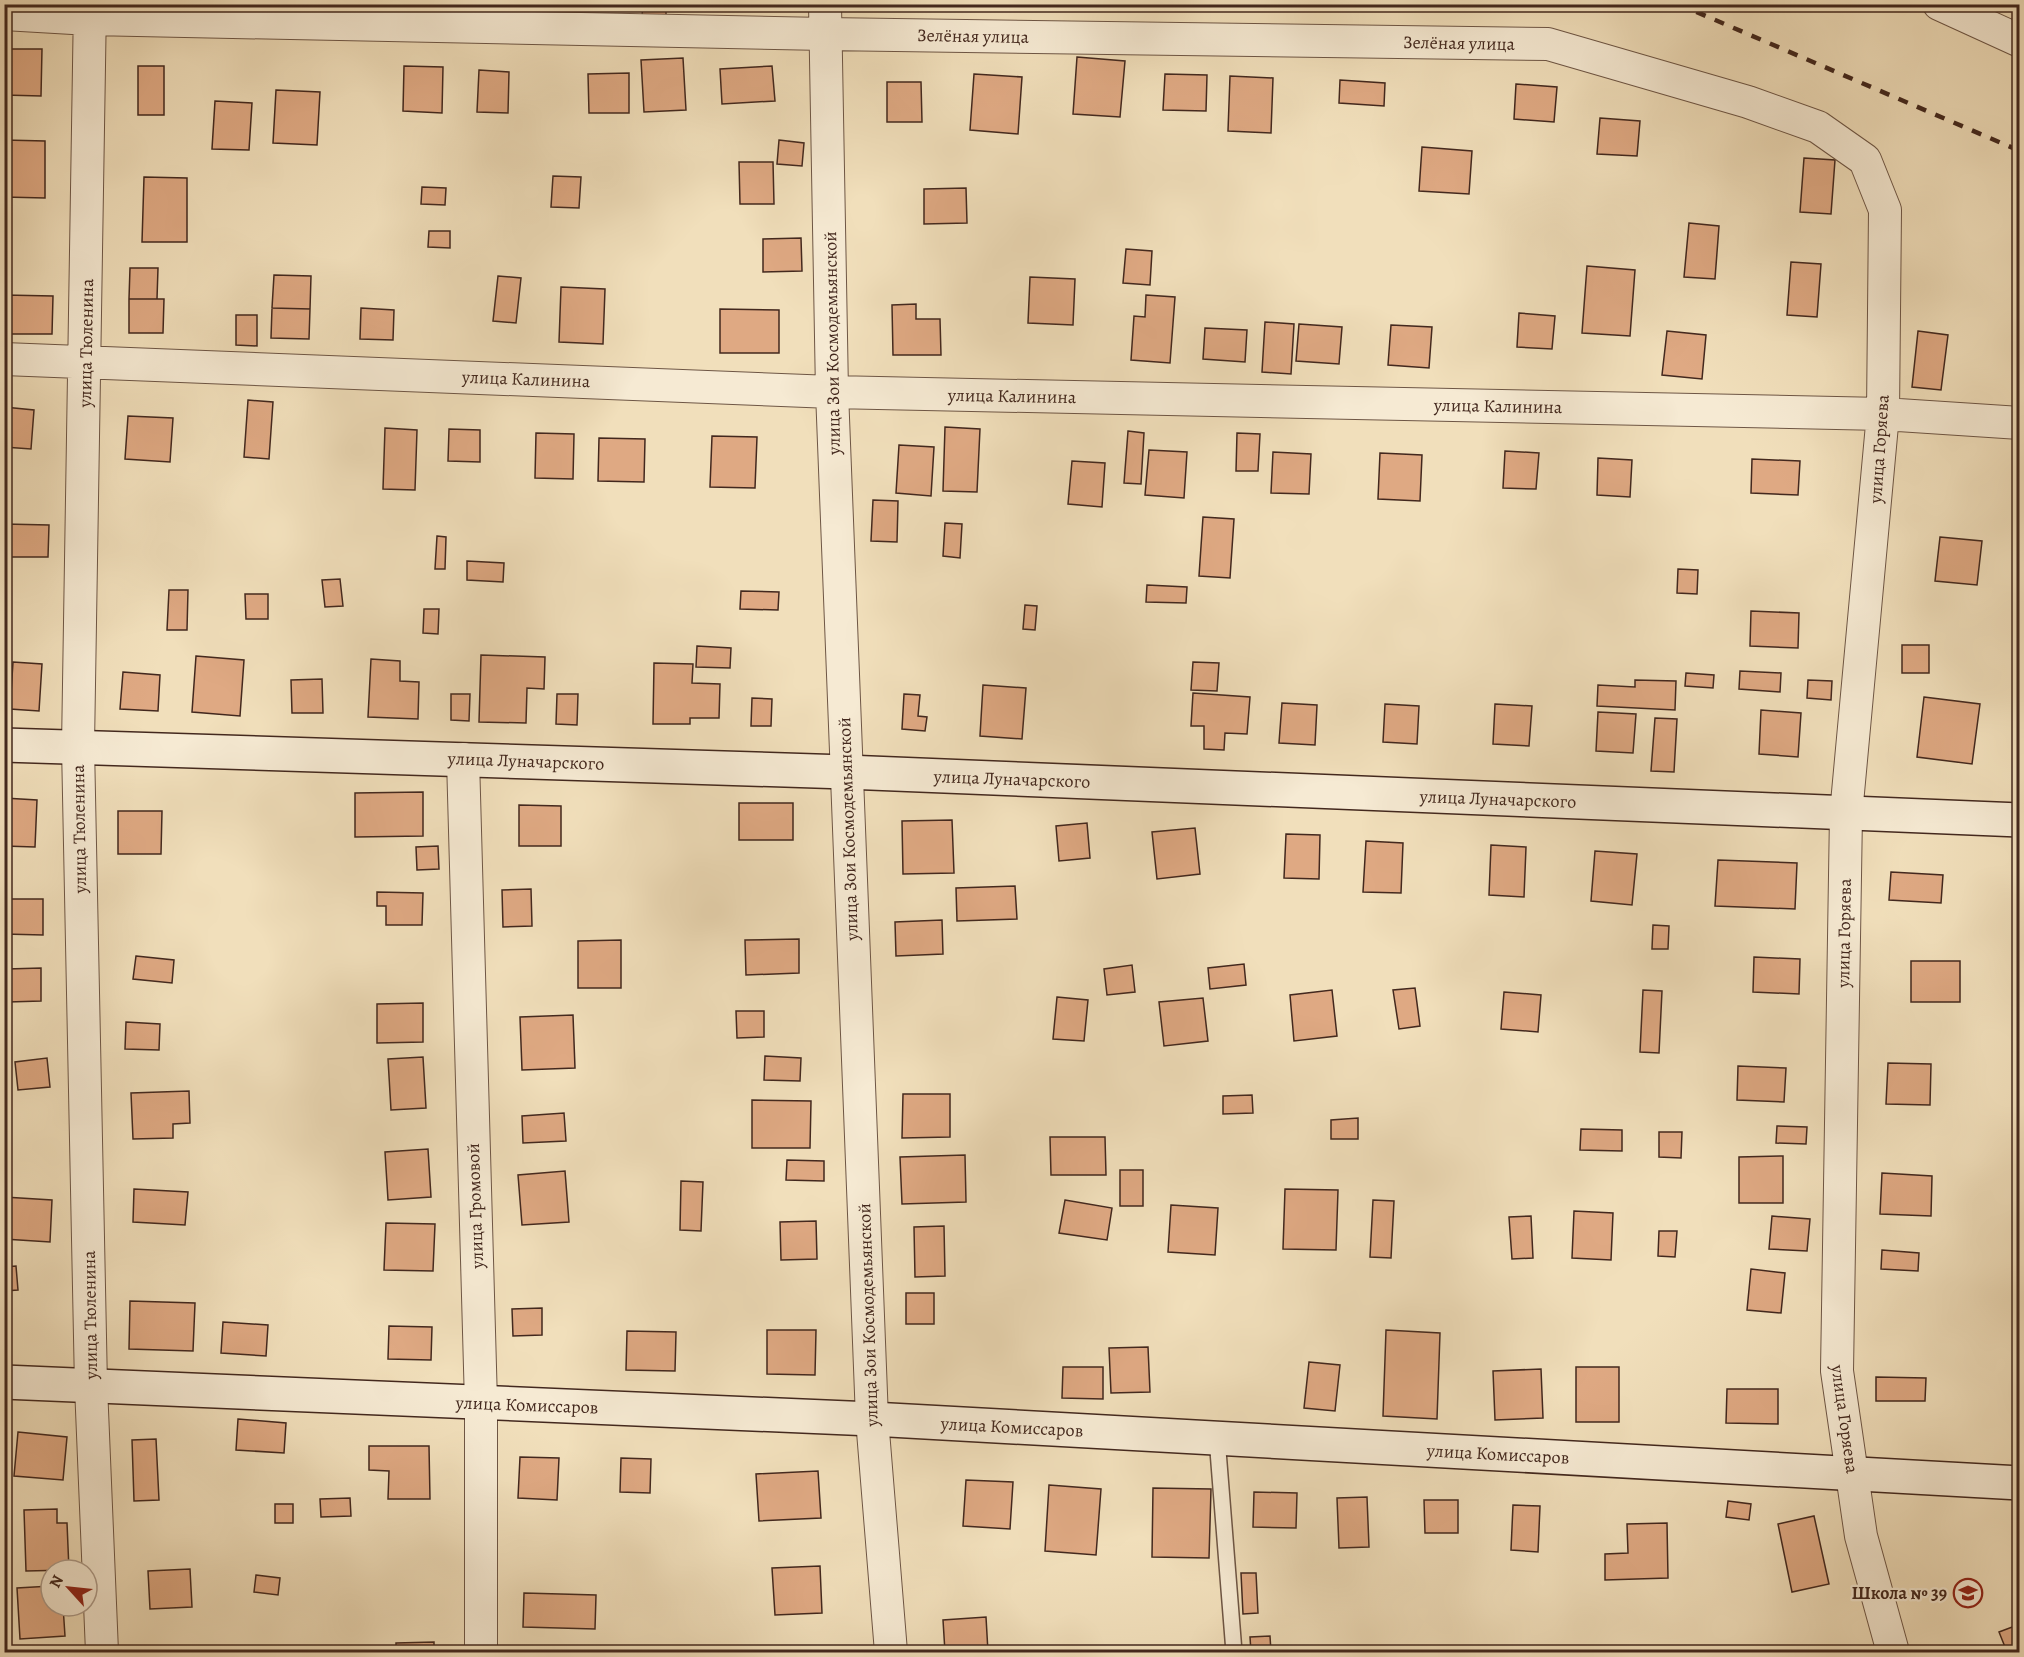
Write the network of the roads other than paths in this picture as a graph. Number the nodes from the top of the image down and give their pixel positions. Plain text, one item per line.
1 (1940, 4) edge
2 (90, 12) edge
3 (4, 14) edge
4 (825, 19) edge
5 (2019, 40) edge
6 (1885, 210) joint
7 (4, 359) edge
8 (86, 361) junction
9 (832, 392) junction
10 (1883, 414) junction
11 (2019, 423) edge
12 (4, 745) edge
13 (78, 746) junction
14 (463, 759) junction
15 (846, 772) junction
16 (1846, 813) junction
17 (2019, 820) edge
18 (4, 1382) edge
19 (91, 1386) junction
20 (480, 1403) junction
21 (872, 1419) junction
22 (1217, 1438) junction
23 (1853, 1474) junction
24 (2019, 1482) edge
25 (102, 1653) edge
26 (481, 1653) edge
27 (891, 1653) edge
28 (1234, 1653) edge
29 (1893, 1653) edge

1 - 5 street
2 - 3 street, Зелёная улица
2 - 4 street, Зелёная улица
2 - 8 street, улица Тюленина
4 - 6 street, Зелёная улица
4 - 9 street, улица Зои Космодемьянской
6 - 10 street, улица Горяева
7 - 8 street, улица Калинина
8 - 9 street, улица Калинина
8 - 13 street, улица Тюленина
9 - 10 street, улица Калинина
9 - 15 street, улица Зои Космодемьянской
10 - 11 street, улица Калинина
10 - 16 street, улица Горяева
12 - 13 main road, улица Луначарского
13 - 14 main road, улица Луначарского
13 - 19 street, улица Тюленина
14 - 15 main road, улица Луначарского
14 - 20 street, улица Громовой
15 - 16 main road, улица Луначарского
15 - 21 street, улица Зои Космодемьянской
16 - 17 main road, улица Луначарского
16 - 23 street, улица Горяева
18 - 19 main road, улица Комиссаров
19 - 20 main road, улица Комиссаров
19 - 25 street, улица Тюленина
20 - 21 main road, улица Комиссаров
20 - 26 street, улица Громовой
21 - 22 main road, улица Комиссаров
21 - 27 street, улица Зои Космодемьянской
22 - 23 main road, улица Комиссаров
22 - 28 lane
23 - 24 main road, улица Комиссаров
23 - 29 street, улица Горяева

